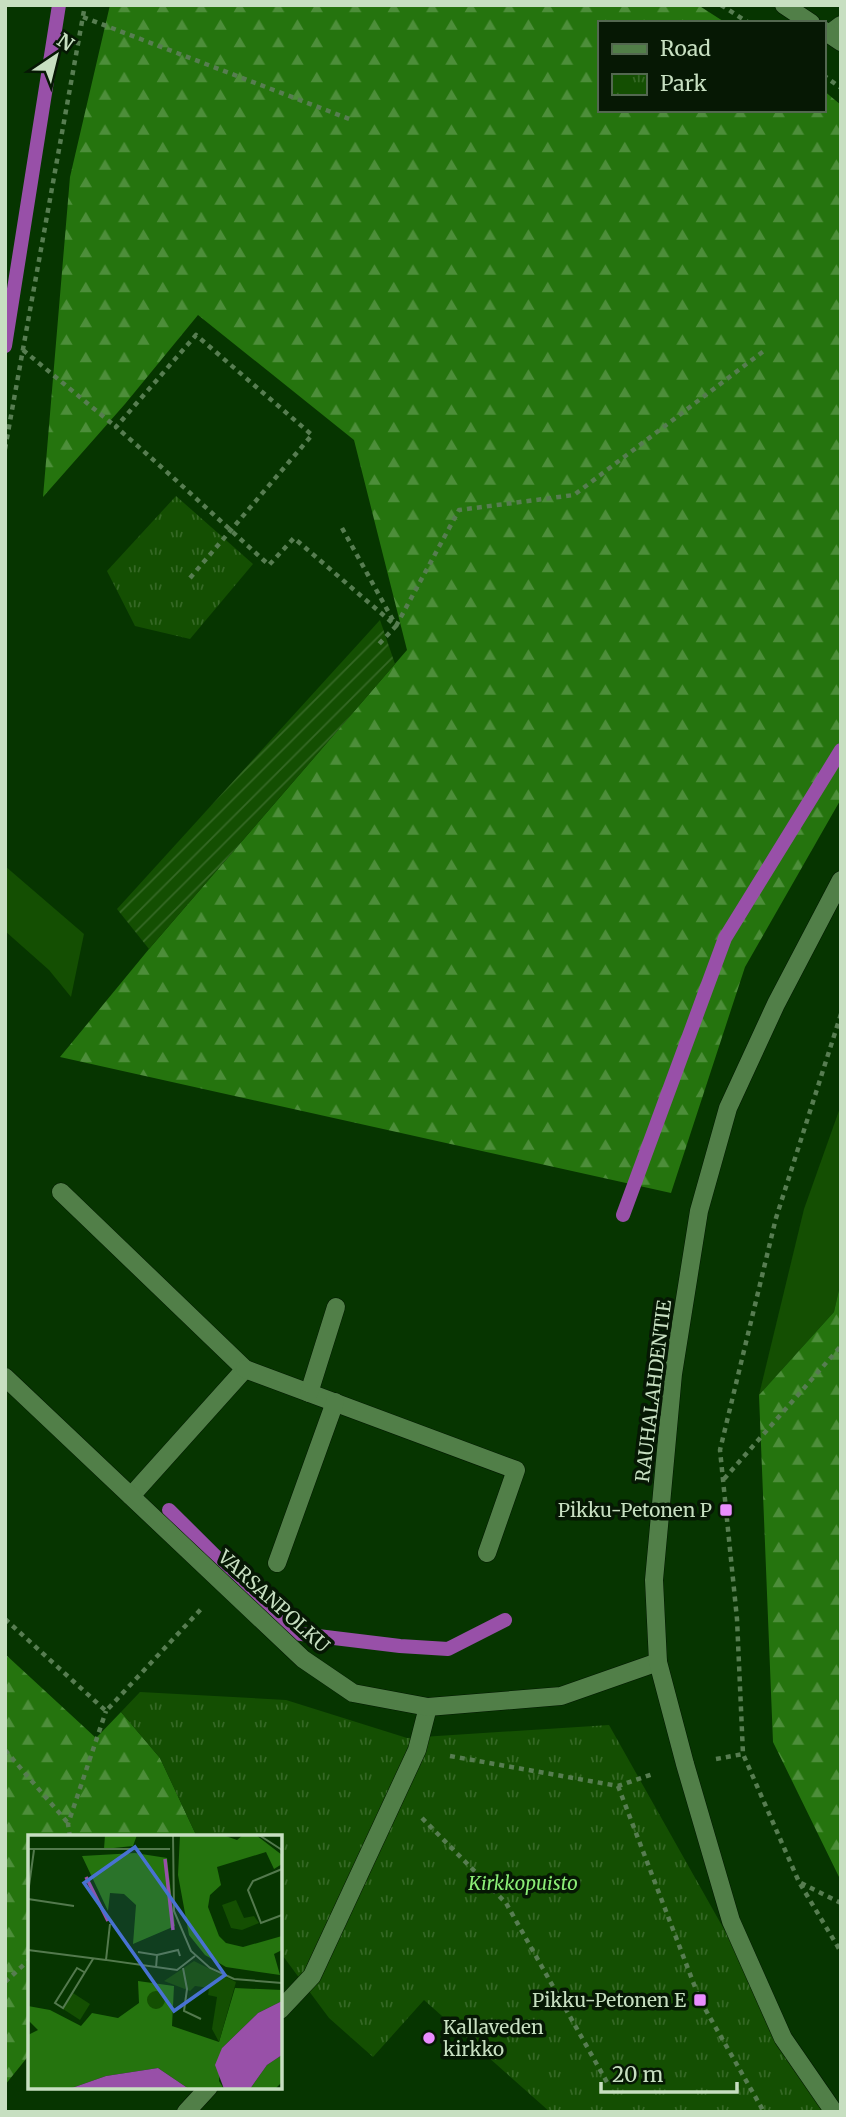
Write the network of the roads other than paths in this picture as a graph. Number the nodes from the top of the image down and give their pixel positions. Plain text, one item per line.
1 (784, 5) edge
2 (808, 21) edge
3 (841, 880) edge
4 (61, 1192) dead end
5 (336, 1307) dead end
6 (245, 1369) junction
7 (5, 1377) edge
8 (309, 1393) junction
9 (335, 1402) junction
10 (131, 1496) junction
11 (487, 1553) dead end
12 (277, 1563) dead end
13 (658, 1662) junction
14 (428, 1707) junction
15 (282, 2008) edge
16 (207, 2089) edge
17 (186, 2112) edge
18 (834, 2112) edge

1 - 2 main road
3 - 13 main road, RAUHALAHDENTIE
4 - 6 main road
5 - 8 main road
6 - 8 main road
6 - 10 main road
7 - 10 main road, VARSANPOLKU
8 - 9 main road
9 - 11 main road
9 - 12 main road
10 - 14 main road, VARSANPOLKU
13 - 14 main road, VARSANPOLKU
13 - 18 main road, RAUHALAHDENTIE
14 - 15 main road
16 - 17 main road

